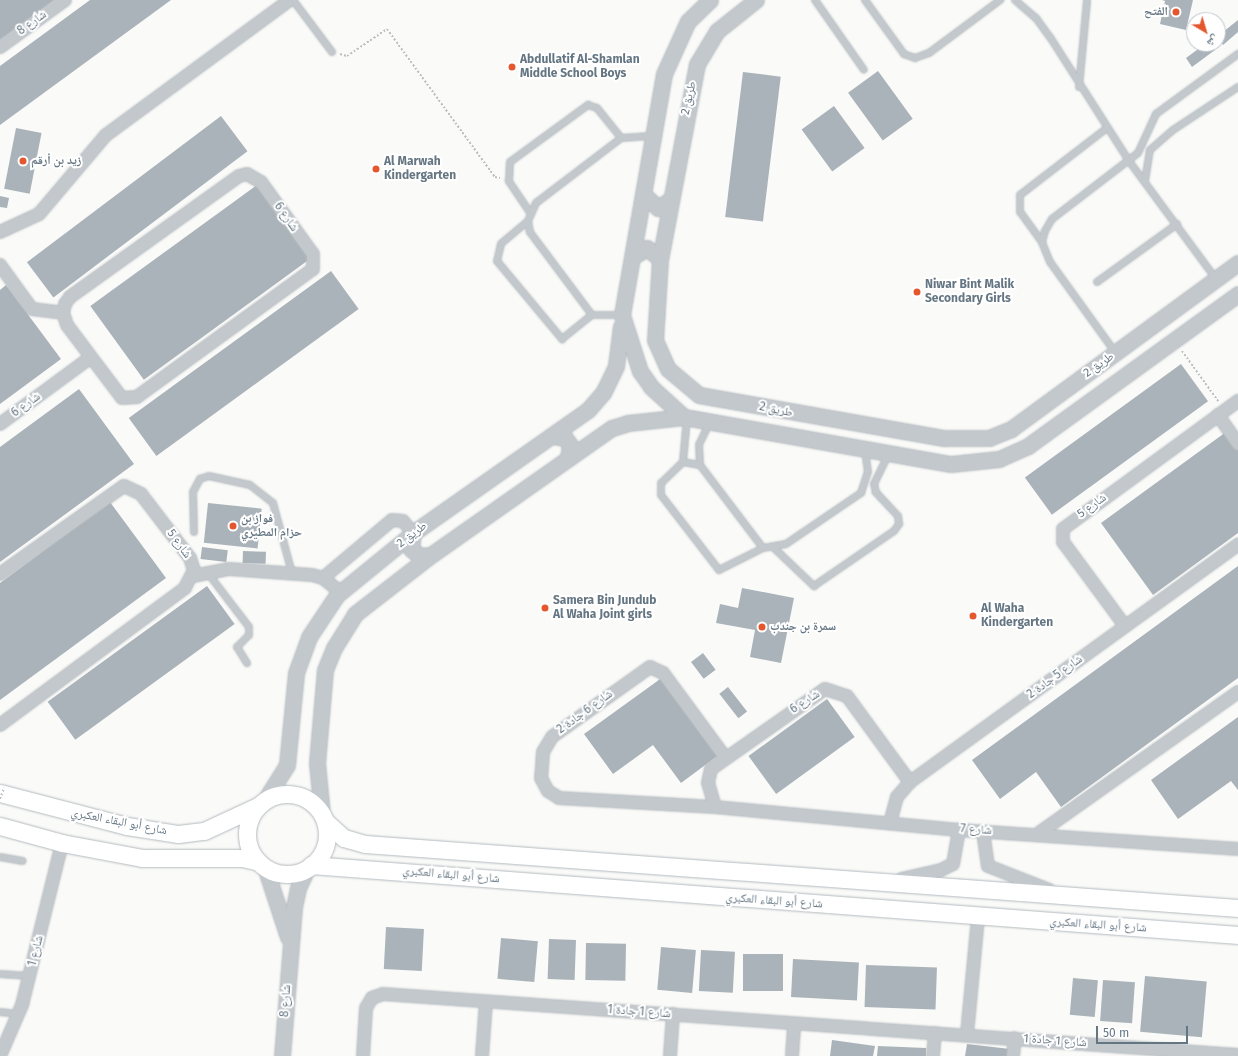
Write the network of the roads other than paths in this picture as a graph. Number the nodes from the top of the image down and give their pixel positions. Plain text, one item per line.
1 (65, 0) edge
2 (292, 0) edge
3 (710, 0) edge
4 (815, 0) edge
5 (865, 0) edge
6 (1000, 0) edge
7 (1015, 0) edge
8 (1087, 0) edge
9 (749, 3) edge
10 (0, 47) edge
11 (332, 52) road end
12 (1238, 54) edge
13 (864, 70) dead end
14 (1079, 87) junction
15 (1238, 87) edge
16 (1107, 128) junction
17 (651, 136) junction
18 (621, 138) junction
19 (1129, 161) junction
20 (1145, 181) junction
21 (644, 194) junction
22 (670, 200) junction
23 (531, 214) junction
24 (528, 221) junction
25 (1177, 224) junction
26 (0, 232) edge
27 (1042, 242) junction
28 (634, 256) junction
29 (660, 259) junction
30 (1238, 263) edge
31 (0, 265) edge
32 (1216, 279) junction
33 (1097, 282) dead end
34 (1238, 294) edge
35 (63, 312) junction
36 (592, 315) junction
37 (622, 315) junction
38 (1116, 353) junction
39 (90, 358) junction
40 (1051, 400) junction
41 (1238, 401) edge
42 (764, 407) junction
43 (1221, 413) junction
44 (686, 417) junction
45 (824, 419) junction
46 (710, 422) junction
47 (0, 424) edge
48 (757, 432) junction
49 (553, 436) junction
50 (817, 442) junction
51 (1238, 444) edge
52 (1028, 446) junction
53 (865, 450) junction
54 (890, 452) junction
55 (568, 458) junction
56 (683, 462) junction
57 (700, 465) junction
58 (876, 492) junction
59 (861, 493) junction
60 (194, 532) dead end
61 (413, 533) junction
62 (1238, 544) edge
63 (773, 547) junction
64 (763, 548) junction
65 (431, 555) junction
66 (207, 572) junction
67 (292, 573) junction
68 (0, 574) edge
69 (193, 576) junction
70 (323, 578) junction
71 (340, 592) junction
72 (1126, 626) junction
73 (247, 663) dead end
74 (1238, 692) edge
75 (0, 725) edge
76 (725, 757) junction
77 (910, 782) junction
78 (2, 790) edge
79 (262, 803) junction
80 (715, 807) junction
81 (324, 818) junction
82 (890, 823) junction
83 (0, 826) edge
84 (959, 830) junction
85 (983, 831) junction
86 (1039, 834) junction
87 (62, 843) junction
88 (1235, 846) edge
89 (0, 857) edge
90 (23, 861) dead end
91 (262, 865) junction
92 (309, 867) junction
93 (832, 880) junction
94 (895, 881) junction
95 (1060, 894) junction
96 (694, 895) junction
97 (1238, 908) edge
98 (978, 917) junction
99 (1238, 926) edge
100 (1188, 931) junction
101 (1238, 935) edge
102 (290, 945) junction
103 (0, 974) edge
104 (30, 976) junction
105 (486, 1002) junction
106 (0, 1012) edge
107 (19, 1014) junction
108 (673, 1014) junction
109 (794, 1024) junction
110 (935, 1033) junction
111 (967, 1034) junction
112 (1015, 1038) junction
113 (1147, 1052) edge
114 (1238, 1055) edge
115 (0, 1056) edge
116 (282, 1056) edge
117 (362, 1056) edge
118 (482, 1056) edge
119 (670, 1056) edge
120 (792, 1056) edge
121 (933, 1056) edge
122 (1013, 1056) edge

1 - 10 street, شارع 8
2 - 11 lane
2 - 26 street
3 - 17 street, طريق 2
4 - 13 lane
5 - 6 lane
7 - 14 lane
8 - 14 lane
9 - 22 street, طريق 2
12 - 19 lane
14 - 16 lane
15 - 20 lane
16 - 19 lane
16 - 27 lane
17 - 18 lane
17 - 21 street, طريق 2
18 - 23 lane
18 - 23 lane
19 - 20 lane
19 - 27 lane
20 - 25 lane
21 - 22 street
21 - 28 street, طريق 2
22 - 29 street, طريق 2
23 - 24 lane
24 - 36 lane
24 - 36 lane
25 - 32 lane
25 - 33 lane
27 - 38 lane
28 - 29 street
28 - 37 street, طريق 2
29 - 42 street, طريق 2
30 - 32 street, طريق 2
31 - 35 street
32 - 38 street, طريق 2
34 - 52 street, طريق 2
35 - 39 street, شارع 6
35 - 39 street, شارع 6
36 - 37 lane
37 - 44 street, طريق 2
37 - 49 street, طريق 2
38 - 40 street, طريق 2
39 - 47 street, شارع 6
40 - 45 street, طريق 2
40 - 52 street
41 - 43 street, شارع 5
42 - 45 street, طريق 2
42 - 48 street
43 - 51 street
43 - 72 street, شارع 5
44 - 46 street, طريق 2
44 - 55 street, طريق 2
44 - 56 lane
45 - 50 street
46 - 48 street, طريق 2
46 - 57 lane
48 - 50 street, طريق 2
49 - 55 street
49 - 61 street, طريق 2
50 - 53 street, طريق 2
52 - 54 street, طريق 2
53 - 54 street, طريق 2
53 - 59 lane
54 - 58 lane
55 - 65 street, طريق 2
56 - 57 lane
56 - 64 lane
57 - 64 lane
58 - 59 lane
58 - 63 lane
59 - 63 lane
60 - 67 lane
61 - 65 street
61 - 70 street
61 - 71 street, طريق 2
62 - 72 street, شارع 5 جادة 2
63 - 64 lane
65 - 81 street, طريق 2
66 - 67 street
66 - 69 street
66 - 73 lane
67 - 70 street
68 - 69 street, شارع 5
69 - 75 street
70 - 71 street
71 - 79 street, طريق 2
72 - 77 street, شارع 5 جادة 2
74 - 86 street
76 - 77 street, شارع 6
76 - 80 street, شارع 6
76 - 80 street, شارع 6 جادة 2
77 - 82 street, شارع 5 جادة 2
78 - 79 main road, شارع أبو البقاء العكبري
79 - 81 main road
79 - 91 main road
80 - 82 street, شارع 7
81 - 92 main road
81 - 93 main road, شارع أبو البقاء العكبري
82 - 84 street, شارع 7
83 - 87 main road
84 - 85 street, شارع 7
84 - 94 street
85 - 86 street, شارع 7
85 - 95 street
86 - 88 street, شارع 7
87 - 91 main road
87 - 104 street, شارع 1
89 - 90 lane
91 - 92 main road
91 - 102 street, شارع 8
92 - 96 main road, شارع أبو البقاء العكبري
92 - 102 street, شارع 8
93 - 94 main road, شارع أبو البقاء العكبري
93 - 96 main road
94 - 95 main road, شارع أبو البقاء العكبري
95 - 97 main road, شارع أبو البقاء العكبري
96 - 98 main road, شارع أبو البقاء العكبري
98 - 100 main road, شارع أبو البقاء العكبري
98 - 111 street
99 - 100 main road
100 - 101 main road, شارع أبو البقاء العكبري
102 - 116 street, شارع 8
103 - 104 lane
104 - 107 street, شارع 1
105 - 108 street, شارع 1 جادة 1
105 - 117 street, شارع 1 جادة 1
105 - 118 street
106 - 107 lane
107 - 115 street, شارع 1
108 - 109 street, شارع 1 جادة 1
108 - 119 street
109 - 110 street, شارع 1 جادة 1
109 - 120 street
110 - 111 street, شارع 1 جادة 1
110 - 121 street
111 - 112 street, شارع 1 جادة 1
112 - 113 street, شارع 1 جادة 1
112 - 122 street
113 - 114 street, شارع 1 جادة 1

